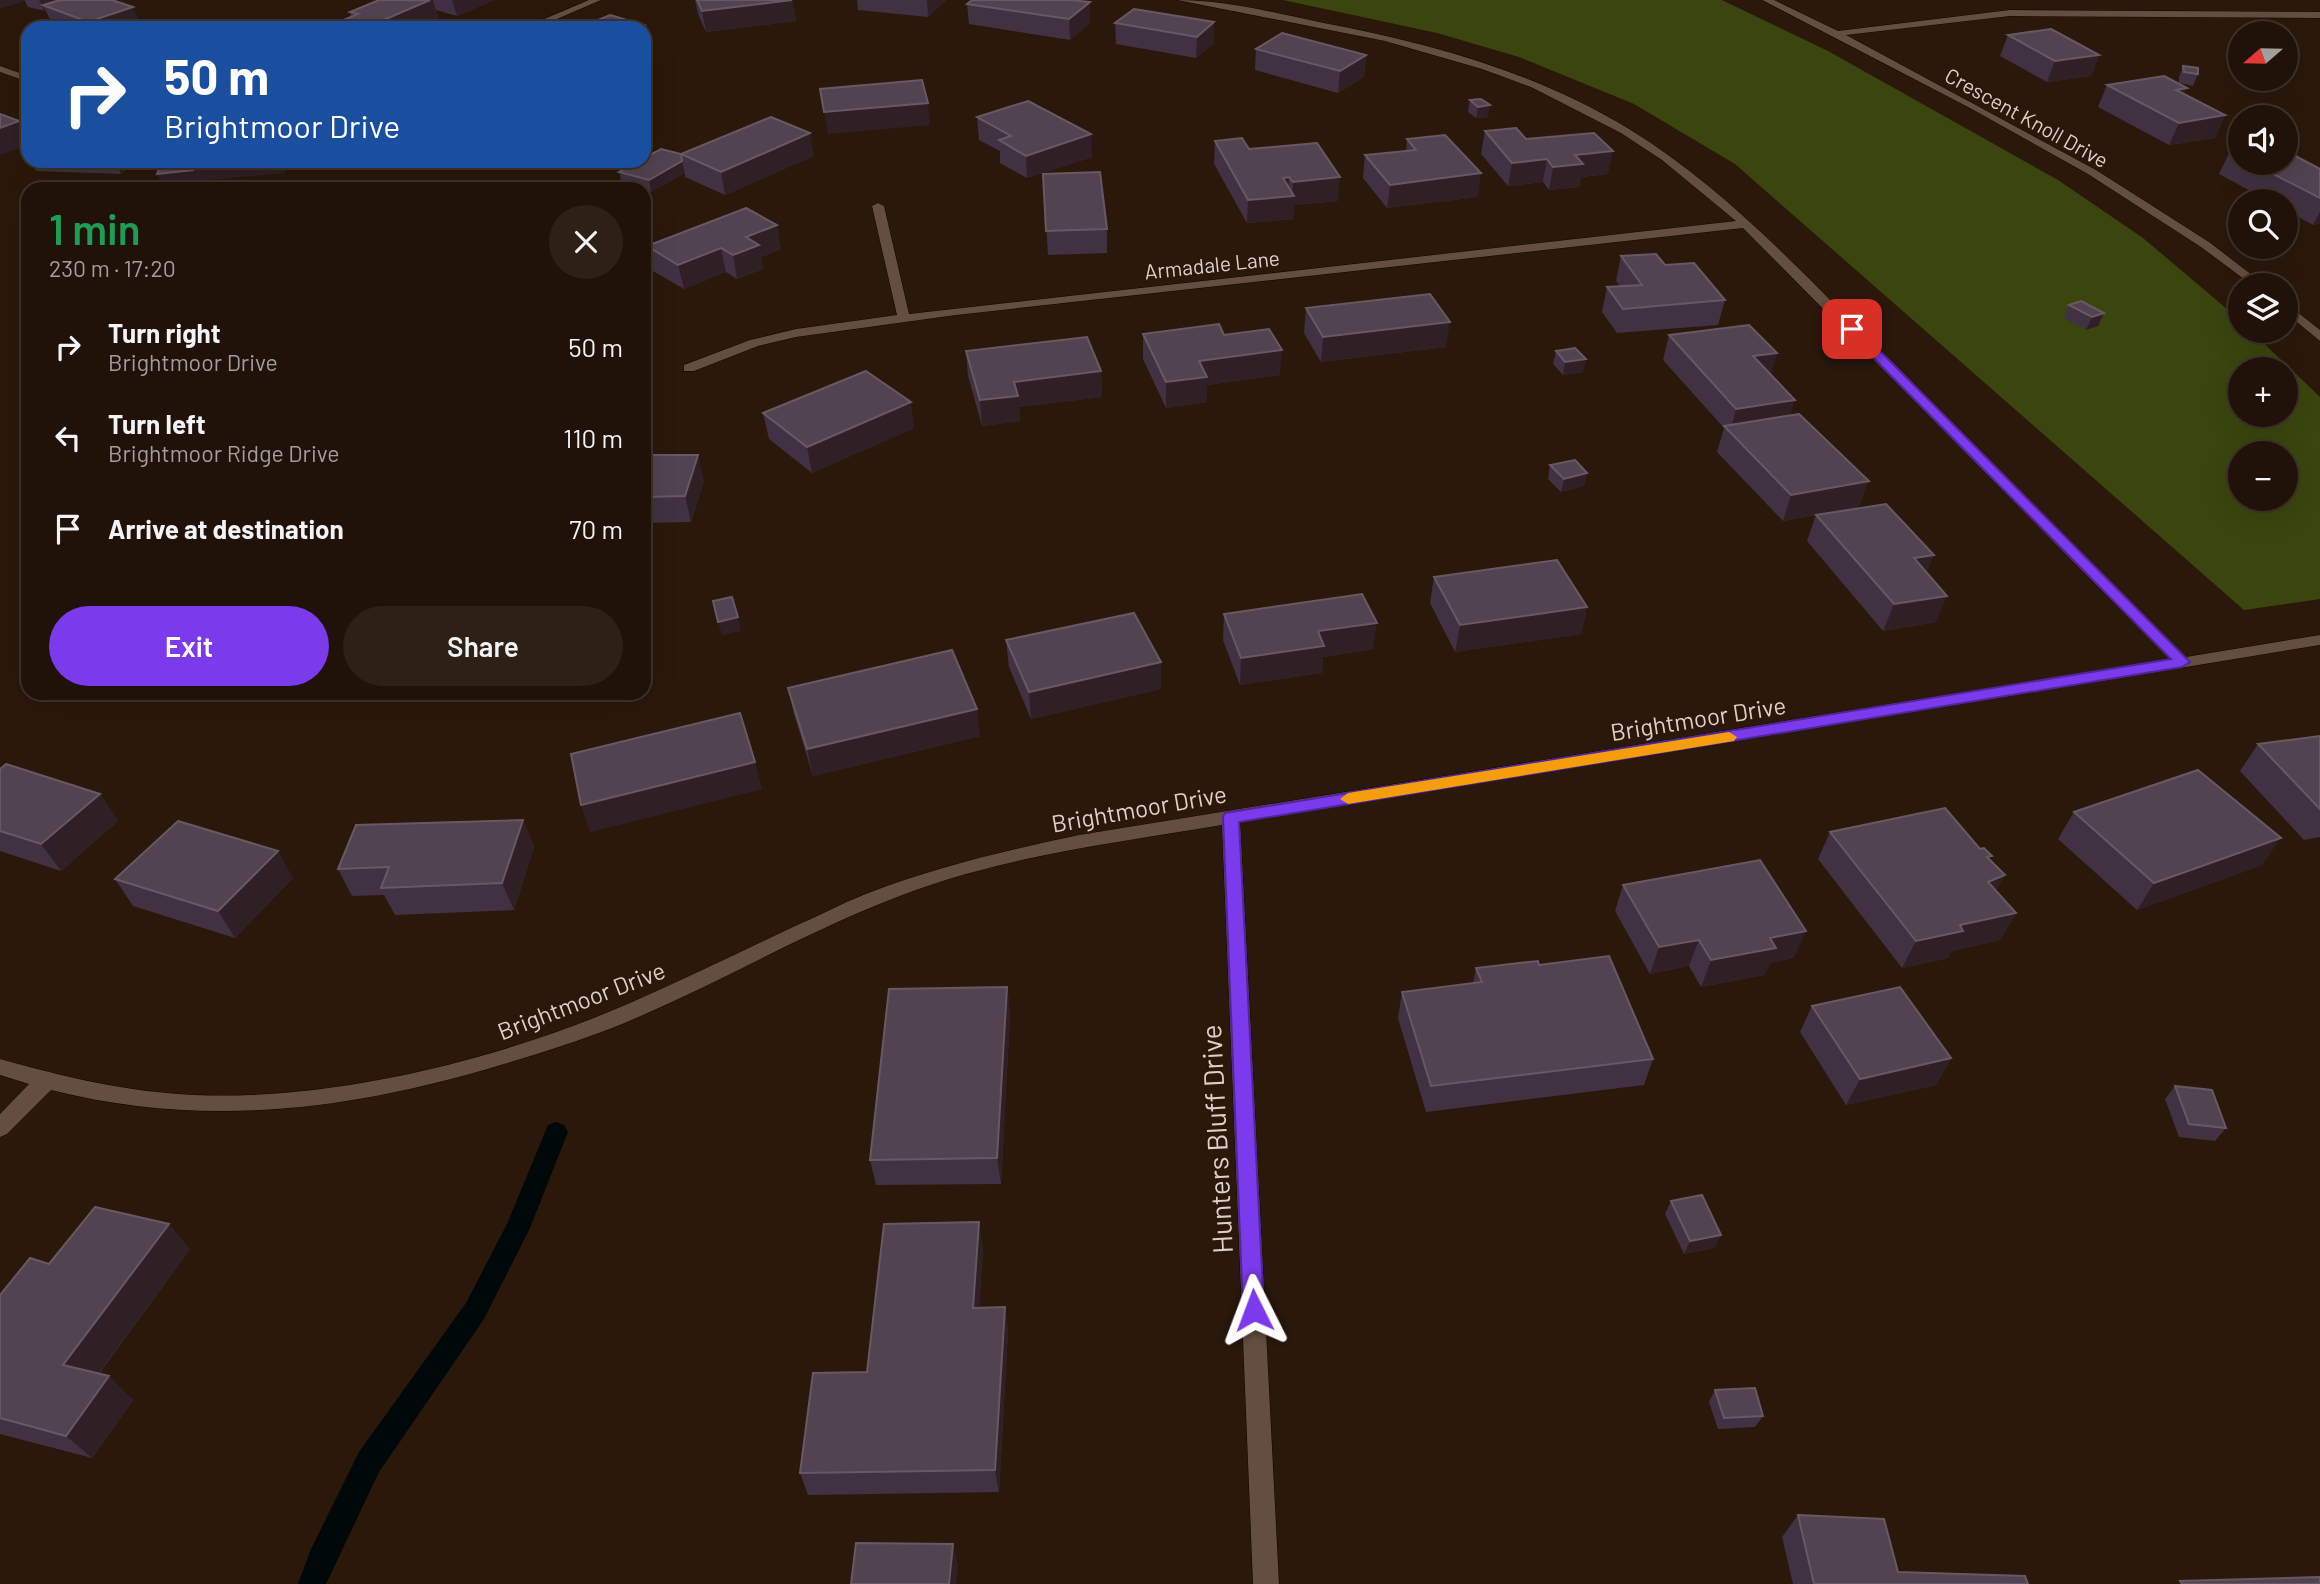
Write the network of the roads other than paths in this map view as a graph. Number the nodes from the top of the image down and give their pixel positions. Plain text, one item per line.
1 (597, 0) edge
2 (1181, 0) edge
3 (1766, 0) edge
4 (2320, 15) edge
5 (545, 21) edge
6 (1836, 34) junction
7 (0, 69) edge
8 (21, 76) edge
9 (878, 206) dead end
10 (1744, 224) junction
11 (2242, 273) edge
12 (904, 318) junction
13 (2298, 318) edge
14 (2320, 337) edge
15 (689, 368) dead end
16 (2320, 640) edge
17 (2182, 662) junction
18 (1231, 817) junction
19 (0, 1067) edge
20 (46, 1082) junction
21 (0, 1128) edge
22 (1266, 1584) edge

1 - 5 street
2 - 10 street
3 - 6 street, Crescent Knoll Drive
4 - 6 street
6 - 11 street, Crescent Knoll Drive
7 - 8 street
9 - 12 street
10 - 12 street, Armadale Lane
10 - 17 street
12 - 15 street, Armadale Lane
13 - 14 street
16 - 17 street, Brightmoor Drive
17 - 18 street, Brightmoor Drive
18 - 20 street, Brightmoor Drive
18 - 22 street, Hunters Bluff Drive
19 - 20 street, Brightmoor Drive
20 - 21 street

